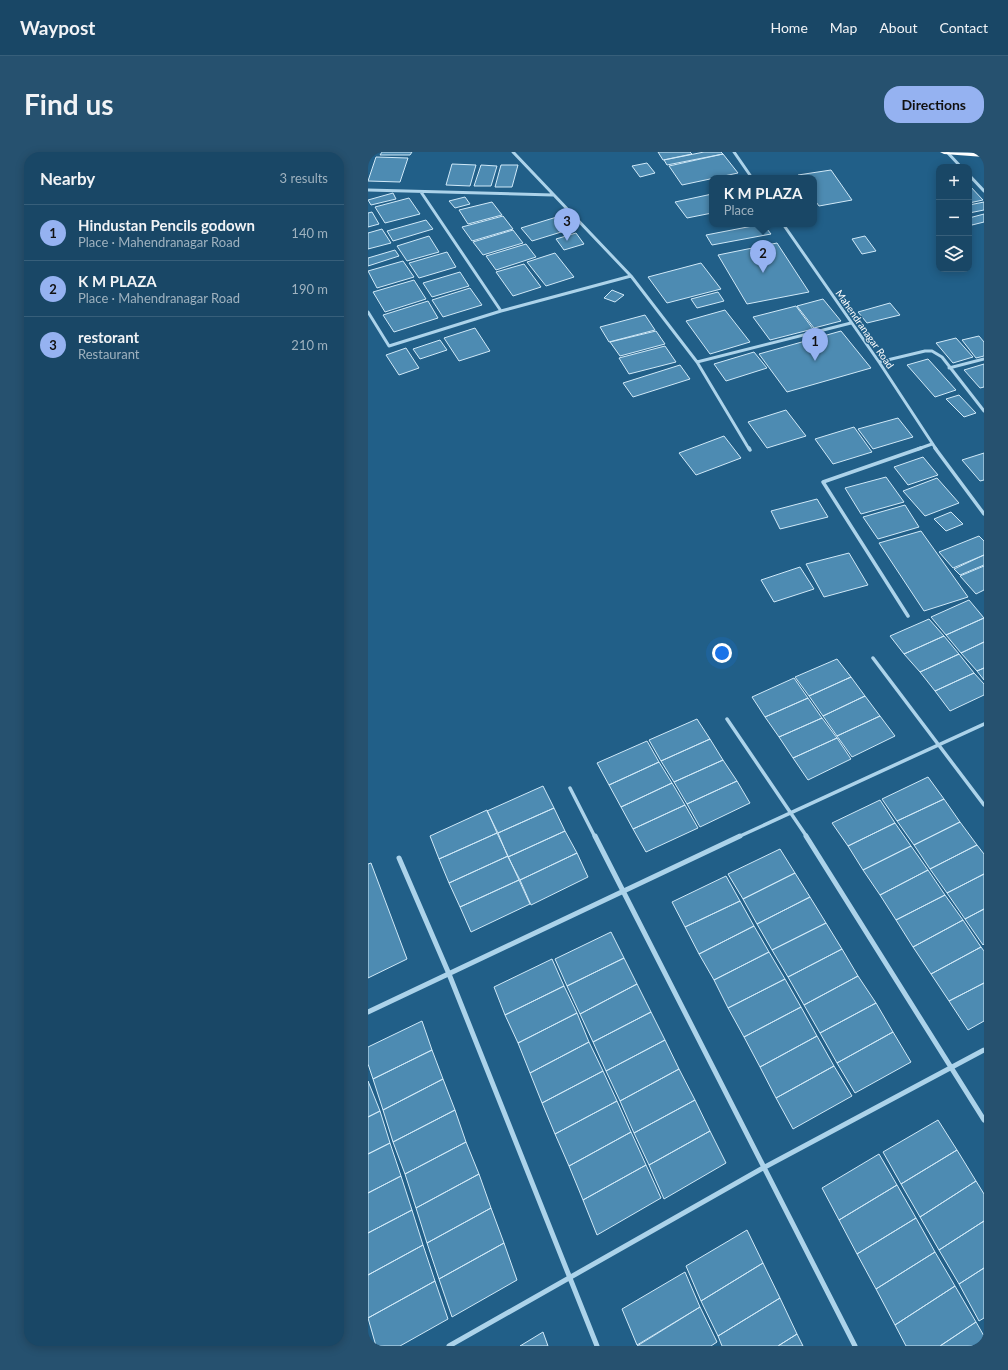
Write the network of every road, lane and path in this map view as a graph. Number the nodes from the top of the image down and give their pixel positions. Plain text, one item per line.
1 (513, 152) edge
2 (734, 152) edge
3 (944, 152) edge
4 (947, 152) edge
5 (984, 155) edge
6 (958, 164) edge
7 (750, 175) edge
8 (972, 178) edge
9 (368, 190) edge
10 (421, 192) junction
11 (984, 192) edge
12 (552, 195) junction
13 (785, 227) edge
14 (631, 276) junction
15 (368, 312) edge
16 (501, 312) junction
17 (851, 323) junction
18 (984, 359) edge
19 (697, 362) junction
20 (879, 362) junction
21 (949, 368) junction
22 (984, 411) edge
23 (932, 444) junction
24 (750, 450) dead end
25 (984, 514) edge
26 (908, 616) dead end
27 (873, 658) dead end
28 (727, 719) dead end
29 (984, 724) edge
30 (939, 744) junction
31 (570, 788) dead end
32 (984, 805) edge
33 (791, 812) junction
34 (399, 858) dead end
35 (623, 890) junction
36 (449, 974) junction
37 (368, 1012) edge
38 (984, 1050) edge
39 (950, 1068) junction
40 (984, 1120) edge
41 (763, 1168) junction
42 (570, 1278) junction
43 (449, 1346) edge
44 (597, 1346) edge
45 (855, 1346) edge

1 - 12 street
2 - 7 street
3 - 4 highway
4 - 5 highway
4 - 6 street
8 - 11 street
9 - 10 street
10 - 12 street
10 - 16 street
12 - 14 street
13 - 17 street, Mahendranagar Road
14 - 16 street
14 - 19 street
15 - 16 street
17 - 19 street
17 - 20 street, Mahendranagar Road
18 - 21 street
19 - 24 street
20 - 21 street
20 - 23 street, Mahendranagar Road
21 - 22 street
23 - 25 street, Mahendranagar Road
23 - 26 street
27 - 30 street
28 - 33 street
29 - 30 street
30 - 32 street
30 - 33 street
31 - 35 street
33 - 35 street
33 - 39 street
34 - 36 street
35 - 36 street
35 - 41 street
36 - 37 street
36 - 42 street
38 - 39 street
39 - 40 street
39 - 41 street
41 - 42 street
41 - 45 street
42 - 43 street
42 - 44 street

